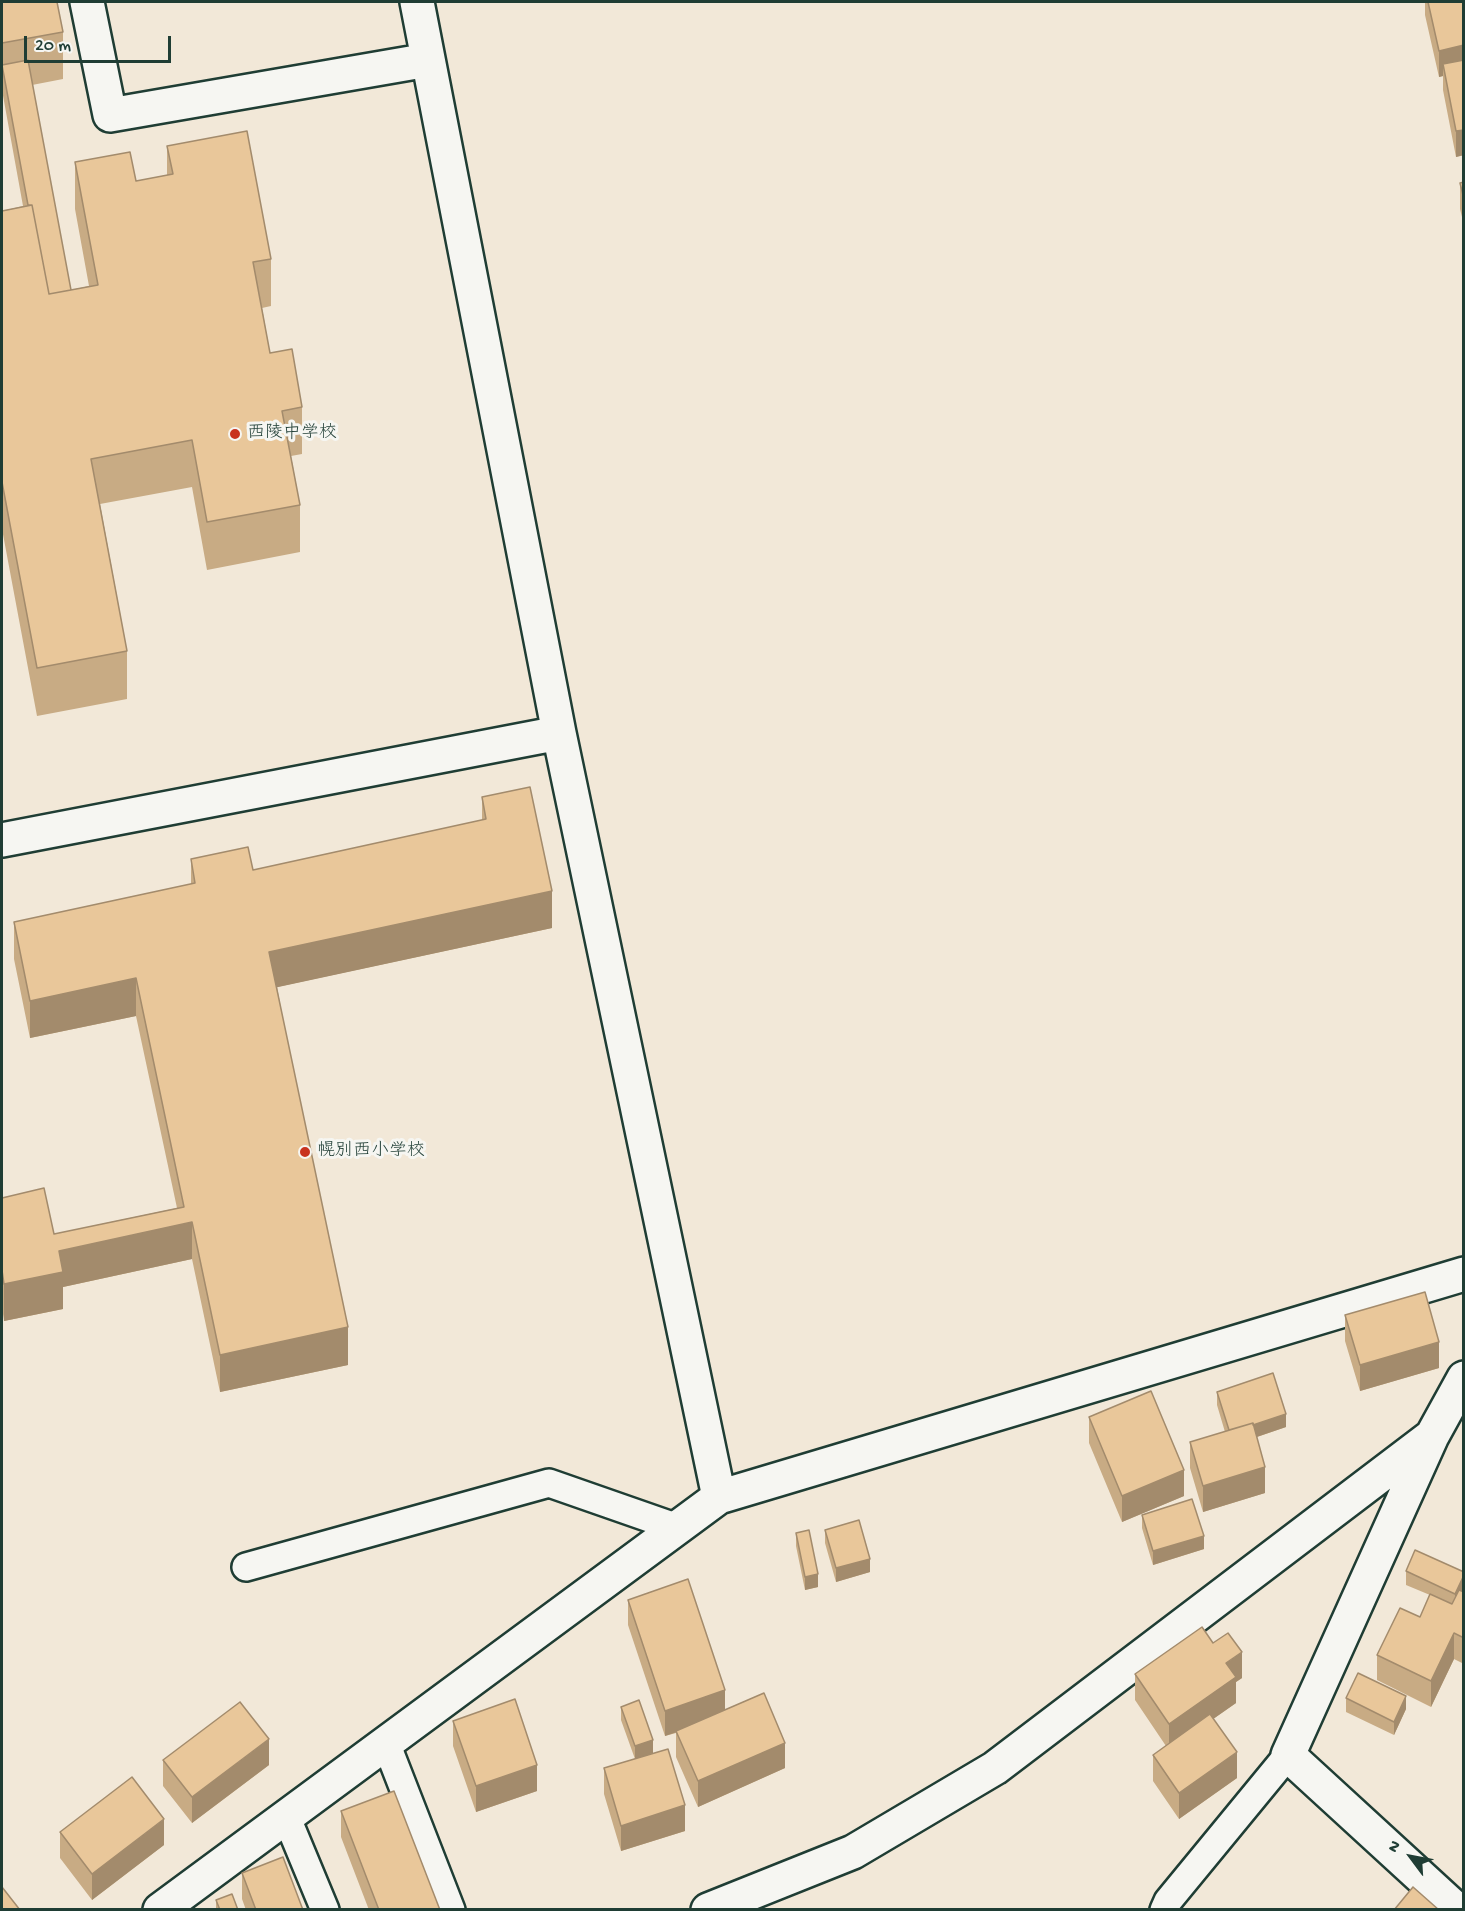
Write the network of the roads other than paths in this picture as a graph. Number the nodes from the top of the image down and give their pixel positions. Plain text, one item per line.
1 (87, 2) edge
2 (417, 2) edge
3 (428, 60) junction
4 (559, 733) junction
5 (2, 840) edge
6 (1464, 1274) edge
7 (1464, 1378) edge
8 (1432, 1437) junction
9 (719, 1497) junction
10 (678, 1528) junction
11 (246, 1567) dead end
12 (386, 1743) junction
13 (1288, 1755) junction
14 (286, 1816) junction
15 (160, 1910) edge
16 (325, 1910) edge
17 (451, 1910) edge
18 (708, 1910) edge
19 (1164, 1910) edge
20 (1457, 1910) edge

1 - 3 street
2 - 3 street
3 - 4 street
4 - 5 street
4 - 9 street
6 - 9 street
7 - 8 street
8 - 13 street
8 - 18 street
9 - 10 street
10 - 11 lane
10 - 12 street
12 - 14 street
12 - 17 lane
13 - 19 lane
13 - 20 street
14 - 15 street
14 - 16 lane

